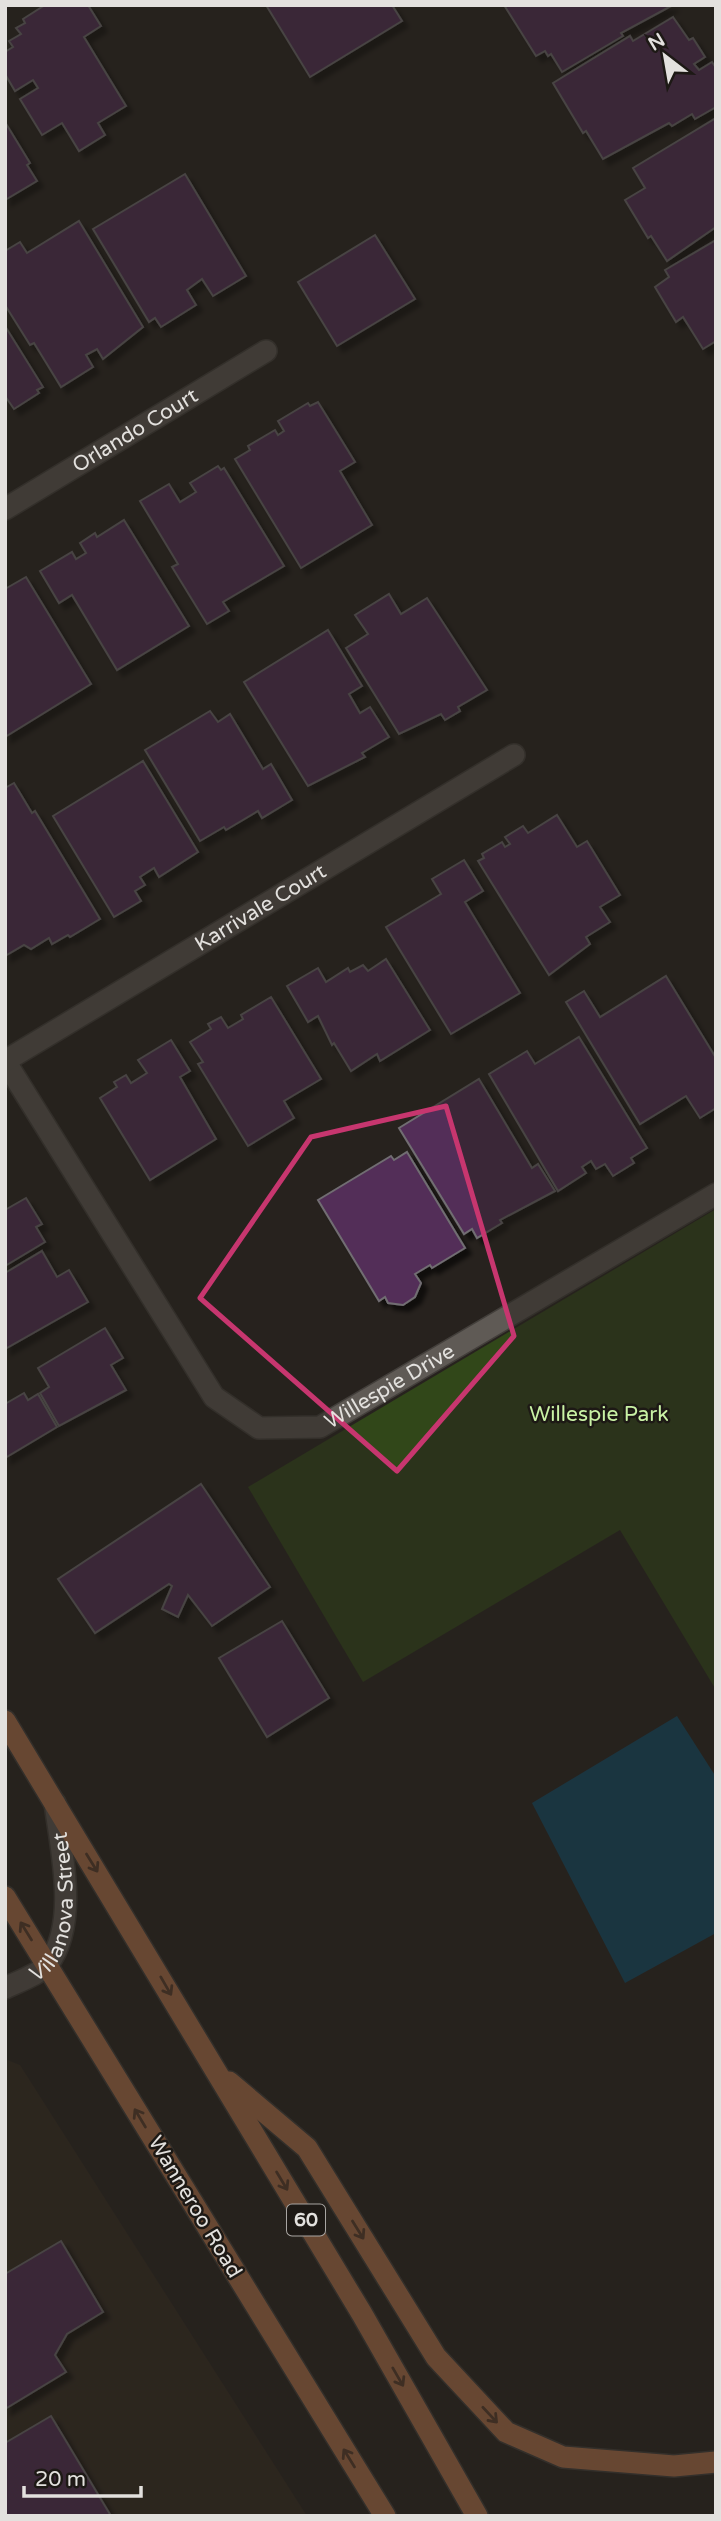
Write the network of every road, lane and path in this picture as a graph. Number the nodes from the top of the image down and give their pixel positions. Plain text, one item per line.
1 (265, 351) dead end
2 (5, 509) edge
3 (514, 755) dead end
4 (5, 1061) edge
5 (716, 1194) edge
6 (5, 1721) edge
7 (55, 1803) junction
8 (5, 1897) edge
9 (47, 1965) junction
10 (5, 1989) edge
11 (217, 2072) junction
12 (716, 2462) edge
13 (385, 2516) edge
14 (477, 2516) edge

1 - 2 street, Orlando Court
3 - 4 street, Karrivale Court
4 - 5 street, Willespie Drive
6 - 7 highway, 60
7 - 9 street, Villanova Street
7 -> 11 highway, 60
9 -> 8 highway, Wanneroo Road
9 - 10 street, Villanova Street
13 -> 9 highway, Wanneroo Road
11 -> 12 highway
11 -> 14 highway, 60

